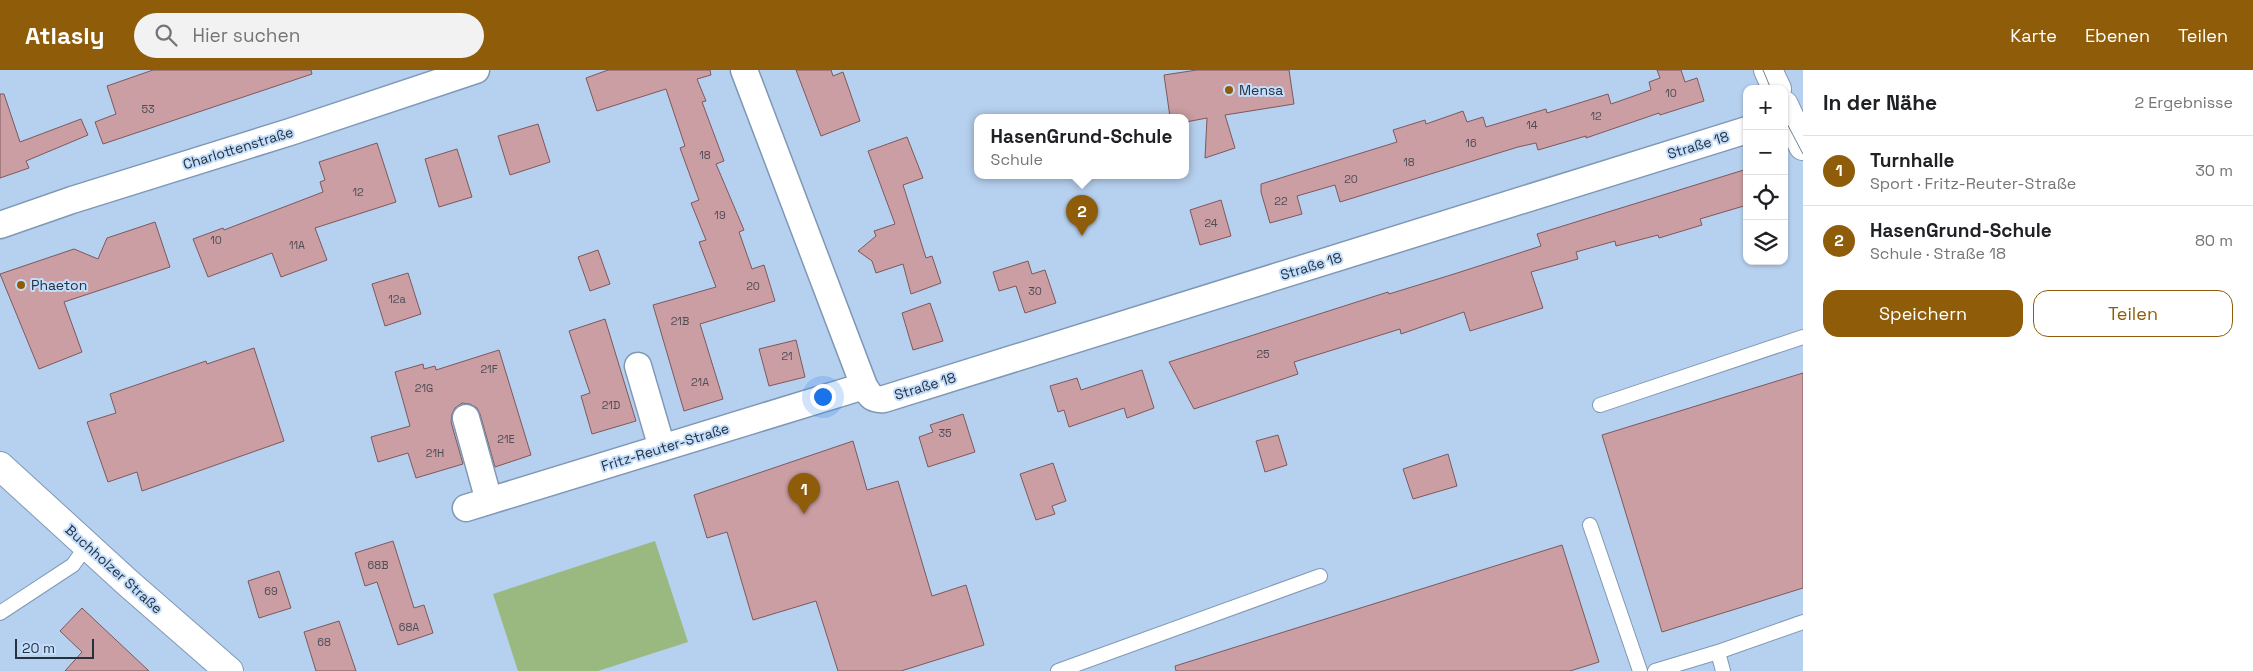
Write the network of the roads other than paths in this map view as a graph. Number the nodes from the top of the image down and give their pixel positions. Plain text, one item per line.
1 (476, 70) edge
2 (744, 70) edge
3 (1768, 70) edge
4 (1775, 85) edge
5 (1788, 117) edge
6 (1743, 131) edge
7 (1803, 146) edge
8 (0, 226) edge
9 (1803, 337) edge
10 (638, 366) dead end
11 (870, 393) junction
12 (1600, 405) dead end
13 (466, 418) dead end
14 (662, 448) junction
15 (0, 466) edge
16 (1590, 525) dead end
17 (87, 545) junction
18 (1320, 576) dead end
19 (0, 613) edge
20 (1803, 622) edge
21 (1718, 652) junction
22 (228, 671) edge
23 (1058, 671) edge
24 (1640, 671) edge
25 (1655, 671) edge
26 (1724, 671) edge

1 - 8 street, Charlottenstraße
2 - 11 street
3 - 4 street
5 - 7 street
6 - 11 street, Straße 18
9 - 12 lane
10 - 14 street
11 - 14 street, Fritz-Reuter-Straße
13 - 14 street, Fritz-Reuter-Straße
15 - 17 street, Buchholzer Straße
16 - 24 lane
17 - 19 lane
17 - 22 street, Buchholzer Straße
18 - 23 lane
20 - 21 lane
21 - 25 lane
21 - 26 lane

